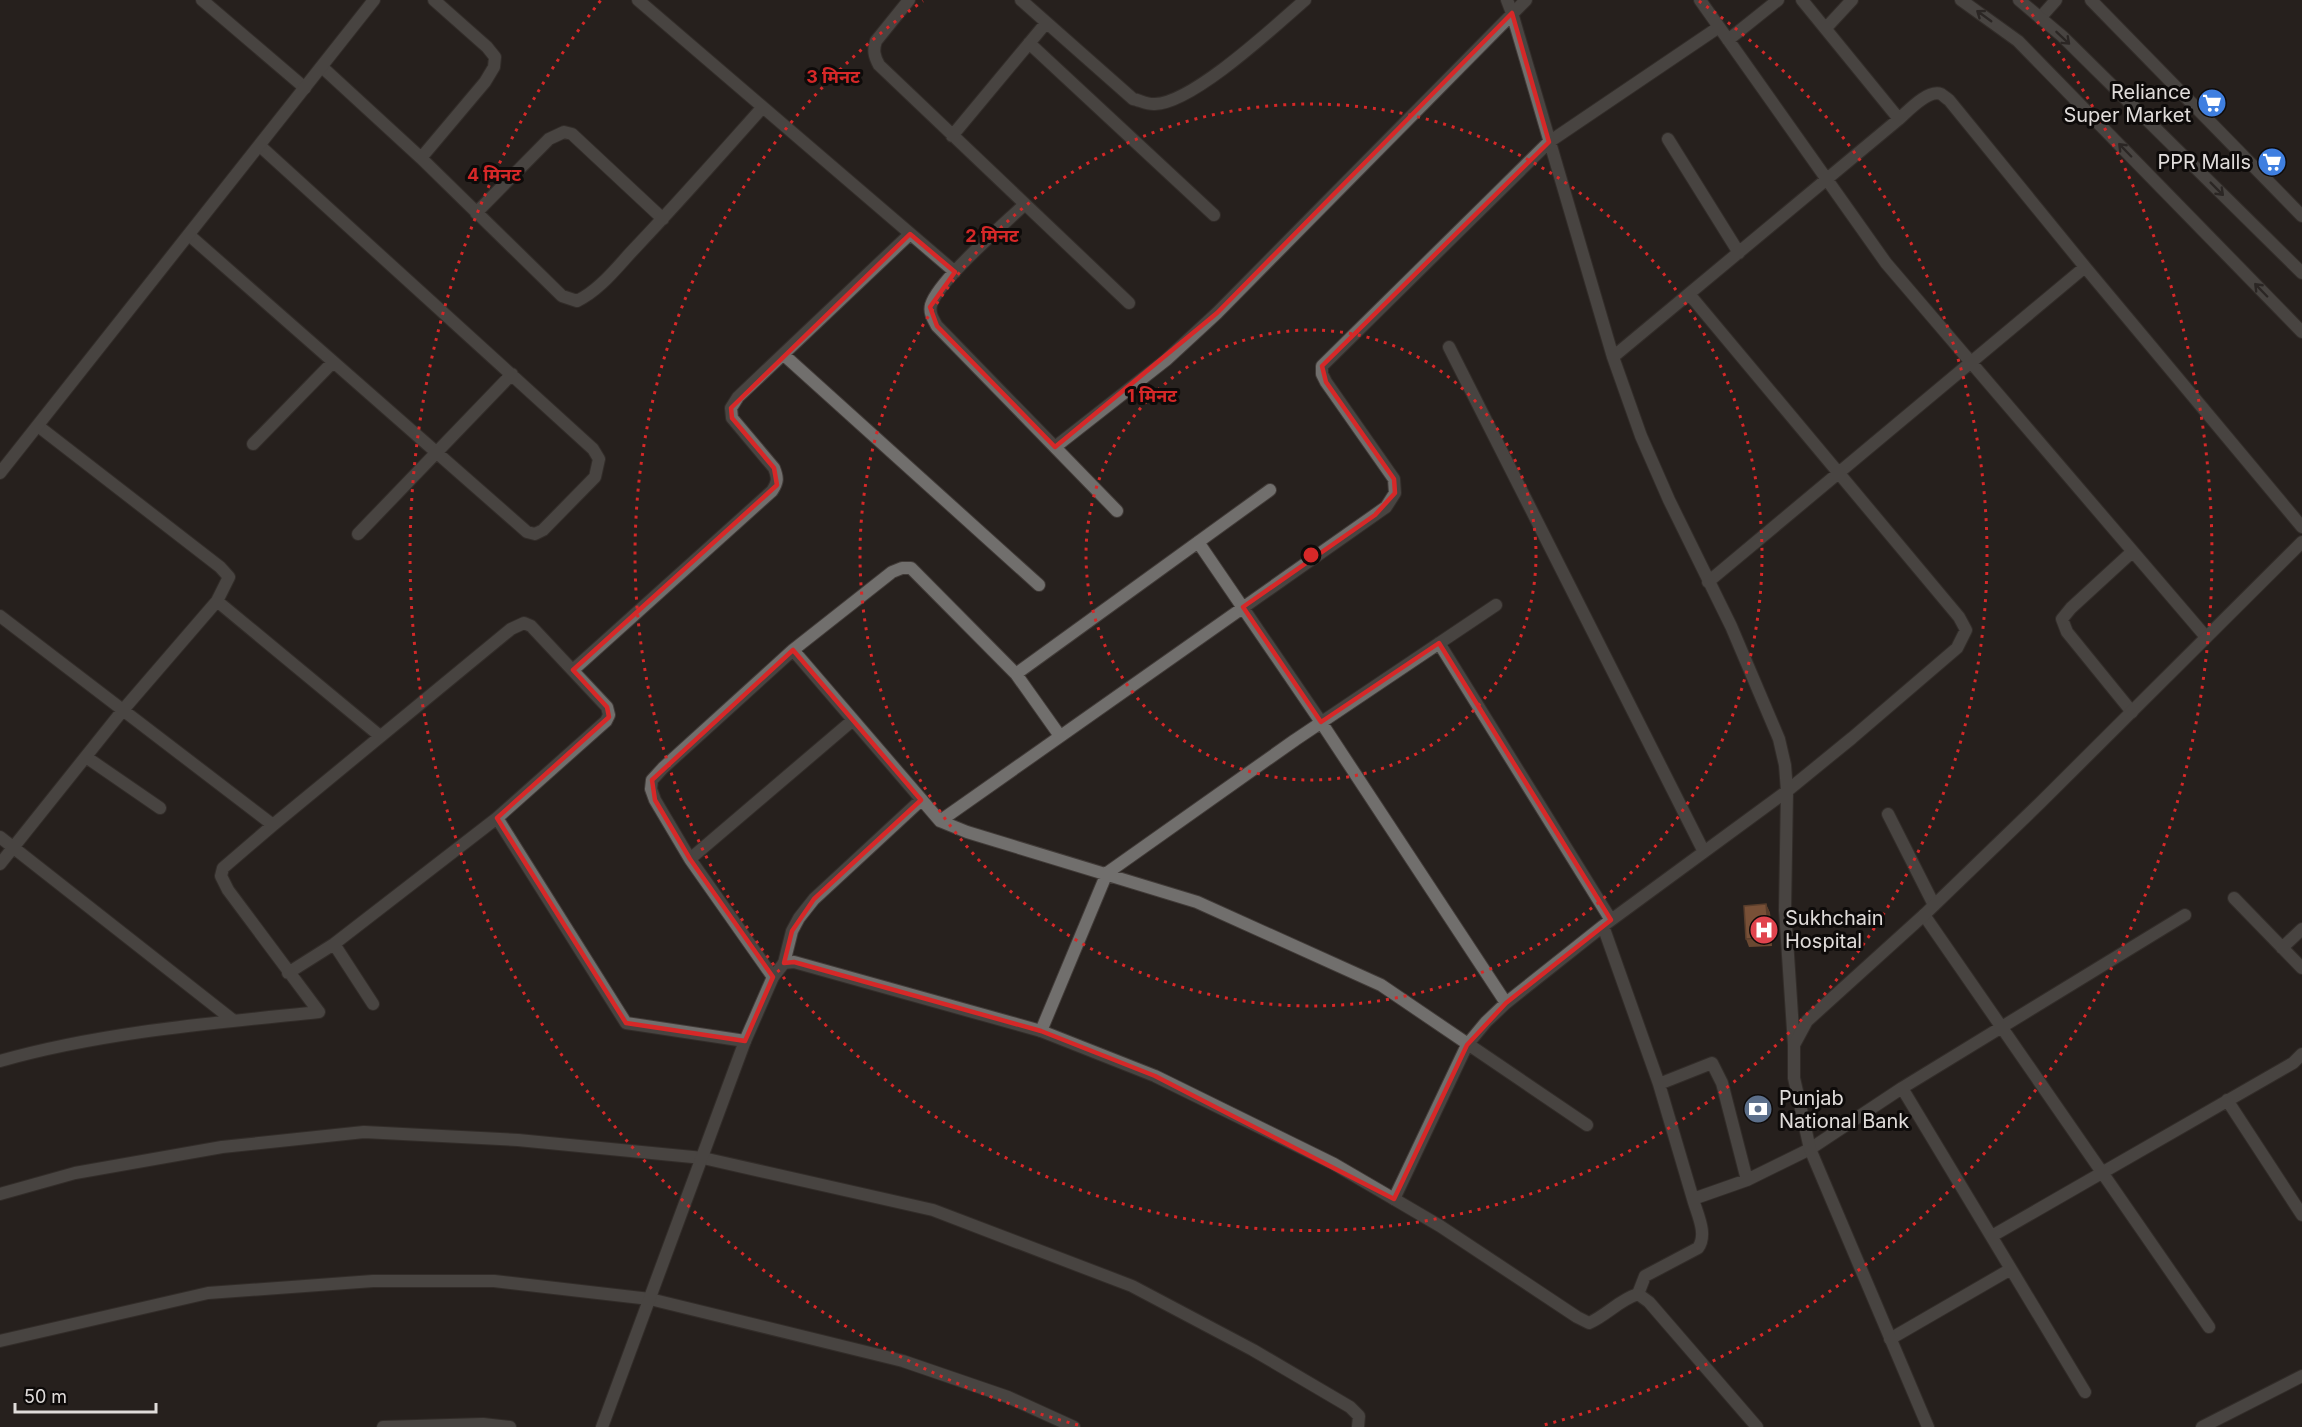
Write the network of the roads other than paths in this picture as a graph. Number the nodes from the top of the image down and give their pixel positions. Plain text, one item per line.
1 (202, 0) edge
2 (374, 0) edge
3 (434, 0) edge
4 (638, 0) edge
5 (909, 0) edge
6 (1021, 0) edge
7 (1305, 0) edge
8 (1507, 0) edge
9 (1526, 0) edge
10 (1700, 0) edge
11 (1778, 0) edge
12 (1802, 0) edge
13 (1852, 0) edge
14 (1961, 0) edge
15 (2019, 0) edge
16 (2056, 0) edge
17 (2091, 0) edge
18 (1512, 12) junction
19 (2040, 18) junction
20 (1046, 23) junction
21 (1719, 27) junction
22 (1826, 28) junction
23 (1728, 40) junction
24 (1029, 43) junction
25 (322, 67) junction
26 (306, 88) junction
27 (762, 108) junction
28 (1899, 118) junction
29 (952, 136) junction
30 (1668, 139) dead end
31 (1549, 142) junction
32 (260, 146) junction
33 (421, 158) junction
34 (1827, 180) junction
35 (1024, 205) junction
36 (476, 213) junction
37 (1214, 215) dead end
38 (2302, 216) edge
39 (663, 219) junction
40 (910, 234) junction
41 (189, 235) junction
42 (1739, 253) junction
43 (2085, 267) junction
44 (955, 272) junction
45 (2302, 273) edge
46 (1689, 294) junction
47 (1128, 303) dead end
48 (2302, 332) edge
49 (1449, 347) dead end
50 (784, 355) junction
51 (1612, 357) junction
52 (333, 362) junction
53 (1970, 363) junction
54 (512, 374) junction
55 (38, 426) junction
56 (253, 444) dead end
57 (1055, 447) junction
58 (436, 453) junction
59 (1839, 472) junction
60 (0, 473) edge
61 (1270, 490) dead end
62 (1118, 511) dead end
63 (2302, 527) edge
64 (358, 534) dead end
65 (1198, 542) junction
66 (2302, 542) edge
67 (2132, 552) junction
68 (1708, 582) junction
69 (1039, 585) dead end
70 (217, 601) junction
71 (1496, 605) dead end
72 (1243, 607) junction
73 (0, 616) edge
74 (2206, 637) junction
75 (1439, 643) junction
76 (793, 650) junction
77 (573, 670) junction
78 (1016, 674) junction
79 (123, 710) junction
80 (2132, 712) junction
81 (853, 720) junction
82 (1321, 722) junction
83 (380, 736) junction
84 (1060, 736) junction
85 (86, 757) junction
86 (1786, 791) junction
87 (921, 801) junction
88 (160, 808) dead end
89 (1888, 814) dead end
90 (497, 818) junction
91 (940, 821) junction
92 (273, 825) junction
93 (0, 837) edge
94 (14, 848) junction
95 (1704, 852) junction
96 (690, 859) junction
97 (0, 864) edge
98 (1107, 873) junction
99 (2234, 898) dead end
100 (1934, 905) junction
101 (1924, 915) junction
102 (2185, 915) dead end
103 (1607, 923) junction
104 (2302, 929) edge
105 (334, 944) junction
106 (2283, 948) junction
107 (784, 963) junction
108 (2302, 968) edge
109 (288, 973) junction
110 (773, 977) junction
111 (1506, 1003) junction
112 (373, 1004) dead end
113 (234, 1021) junction
114 (2002, 1026) junction
115 (1041, 1031) junction
116 (745, 1041) junction
117 (1467, 1045) junction
118 (1794, 1045) junction
119 (2302, 1054) edge
120 (2, 1059) edge
121 (1659, 1084) junction
122 (1902, 1088) junction
123 (2227, 1101) junction
124 (1587, 1125) dead end
125 (1810, 1149) junction
126 (702, 1158) junction
127 (2103, 1172) junction
128 (1747, 1180) junction
129 (0, 1194) edge
130 (1394, 1198) junction
131 (1693, 1199) junction
132 (2302, 1215) edge
133 (1992, 1236) junction
134 (2011, 1269) junction
135 (1638, 1294) junction
136 (650, 1299) junction
137 (2209, 1327) dead end
138 (1890, 1339) junction
139 (0, 1341) edge
140 (2302, 1376) edge
141 (2085, 1392) dead end
142 (2224, 1422) edge
143 (383, 1427) edge
144 (510, 1427) edge
145 (602, 1427) edge
146 (1074, 1427) edge
147 (1358, 1427) edge
148 (1757, 1427) edge
149 (1928, 1427) edge
150 (2202, 1427) edge

1 - 26 street
2 - 25 street
3 - 33 street
4 - 27 street
5 - 29 street
6 - 20 street
7 - 20 street
8 - 18 street
9 - 18 street
10 - 21 street
11 - 23 street
12 - 22 street
13 - 22 street
48 -> 14 street
15 - 19 street
16 - 19 street
17 - 38 street
18 - 31 street
18 - 57 street
19 -> 45 street
20 - 24 street
21 - 23 street
21 - 31 street
22 - 28 street
23 - 34 street
24 - 29 street
24 - 37 street
25 - 26 street
25 - 33 street
26 - 32 street
27 - 39 street
27 - 40 street
28 - 34 street
28 - 43 street
29 - 35 street
30 - 42 street
31 - 51 street
31 - 72 street
32 - 41 street
32 - 54 street
33 - 36 street
34 - 42 street
34 - 53 street
35 - 44 street
35 - 47 street
36 - 39 street
36 - 39 street
40 - 44 street
40 - 50 street
41 - 52 street
41 - 55 street
42 - 46 street
43 - 53 street
43 - 63 street
44 - 57 street
46 - 51 street
46 - 59 street
49 - 95 street
50 - 69 street
50 - 77 street
51 - 68 street
52 - 56 street
52 - 58 street
53 - 59 street
53 - 67 street
54 - 58 street
54 - 58 street
55 - 60 street
55 - 70 street
57 - 62 street
58 - 64 street
59 - 68 street
59 - 86 street
61 - 65 street
65 - 72 street
65 - 78 street
66 - 74 street
67 - 74 street
67 - 80 street
68 - 86 street
70 - 79 street
70 - 83 street
71 - 75 street
72 - 82 street
72 - 84 street
73 - 79 street
74 - 80 street
75 - 82 street
75 - 103 street
76 - 78 street
76 - 81 street
76 - 96 street
77 - 83 street
77 - 90 street
78 - 84 street
79 - 85 street
79 - 92 street
80 - 100 street
81 - 87 street
81 - 96 street
82 - 98 street
82 - 111 street
83 - 92 street
84 - 91 street
85 - 88 street
85 - 94 street
86 - 95 street
86 - 118 street
87 - 91 street
87 - 107 street
89 - 100 street
90 - 105 street
90 - 116 street
91 - 98 street
92 - 109 street
93 - 94 street
94 - 97 street
94 - 113 street
95 - 103 street
96 - 110 street
98 - 115 street
98 - 117 street
99 - 106 street
100 - 101 street
101 - 114 street
101 - 118 street
102 - 114 street
103 - 111 street
103 - 121 street
104 - 106 street
105 - 109 street
105 - 112 street
106 - 108 street
107 - 110 street
107 - 115 street
109 - 113 street
110 - 116 street
111 - 117 street
113 - 120 street
114 - 122 street
114 - 127 street
115 - 130 street
116 - 126 street
117 - 124 street
117 - 130 street
118 - 125 street
119 - 123 street
121 - 128 street
121 - 131 street
122 - 125 street
122 - 133 street
123 - 127 street
123 - 132 street
125 - 128 street
125 - 138 street
126 - 129 street
126 - 136 street
126 - 147 street
127 - 133 street
127 - 137 street
128 - 131 street
130 - 135 street
131 - 135 street
133 - 134 street
134 - 138 street
134 - 141 street
135 - 148 street
136 - 139 street
136 - 145 street
136 - 146 street
138 - 149 street
140 - 142 street
142 - 150 street
143 - 144 street

